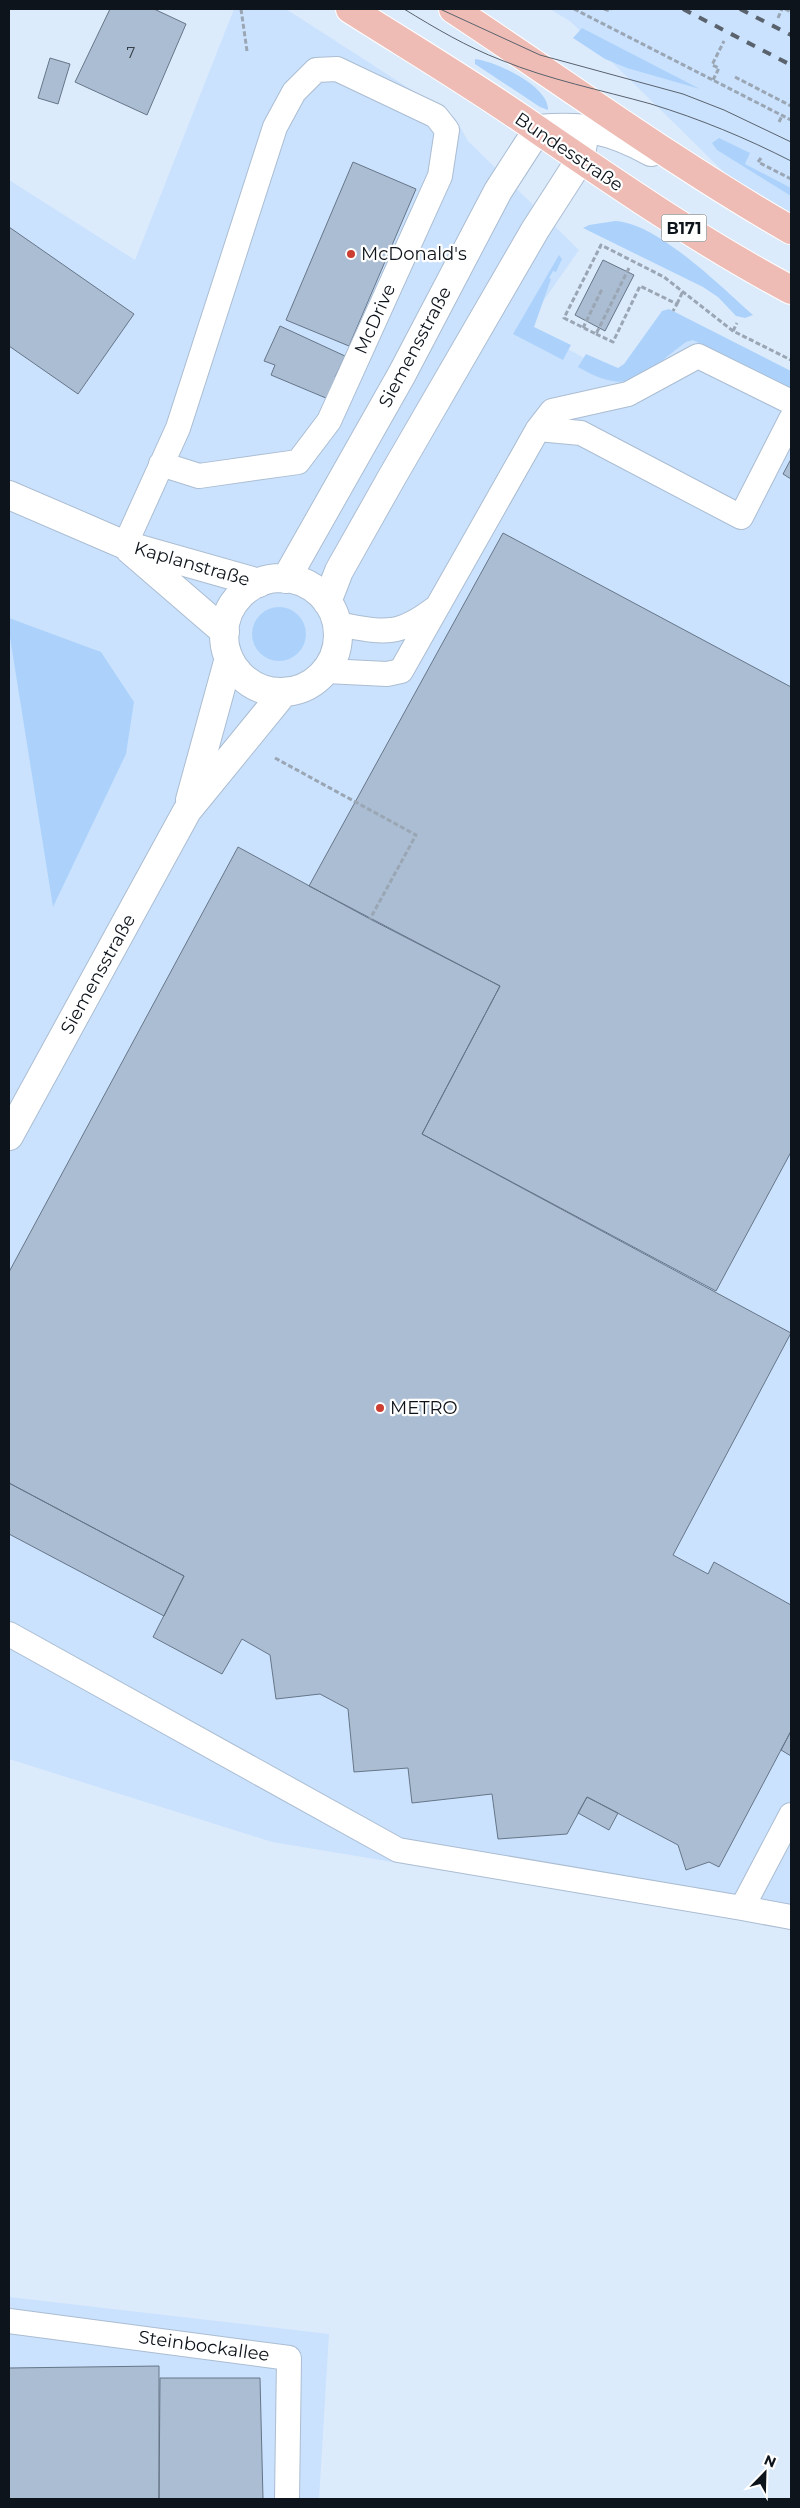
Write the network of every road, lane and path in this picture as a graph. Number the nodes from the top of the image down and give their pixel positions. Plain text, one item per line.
1 (241, 9) edge
2 (350, 9) edge
3 (453, 9) edge
4 (574, 9) edge
5 (604, 9) edge
6 (611, 9) edge
7 (784, 9) edge
8 (791, 12) edge
9 (778, 18) dead end
10 (724, 41) dead end
11 (247, 51) dead end
12 (524, 57) junction
13 (735, 77) dead end
14 (713, 80) junction
15 (791, 106) edge
16 (782, 116) junction
17 (791, 120) edge
18 (779, 122) dead end
19 (584, 127) junction
20 (538, 129) junction
21 (761, 158) dead end
22 (580, 160) junction
23 (791, 179) edge
24 (720, 189) junction
25 (791, 230) edge
26 (629, 268) dead end
27 (602, 290) dead end
28 (791, 290) edge
29 (683, 291) junction
30 (677, 304) junction
31 (673, 311) dead end
32 (737, 323) dead end
33 (583, 328) junction
34 (733, 331) junction
35 (596, 334) junction
36 (791, 360) edge
37 (791, 402) edge
38 (791, 419) edge
39 (538, 429) junction
40 (161, 464) junction
41 (9, 495) edge
42 (125, 545) junction
43 (286, 579) junction
44 (259, 583) junction
45 (438, 607) junction
46 (332, 613) junction
47 (227, 645) junction
48 (326, 671) junction
49 (284, 692) junction
50 (270, 756) dead end
51 (187, 811) junction
52 (370, 920) dead end
53 (9, 1134) edge
54 (9, 1634) edge
55 (791, 1815) edge
56 (742, 1908) junction
57 (791, 1917) edge
58 (9, 2321) edge
59 (287, 2499) edge

1 - 11 path
2 - 20 main road, Bundesstraße / B171
3 - 12 main road
4 - 14 path
5 - 6 path
7 - 8 path
7 - 9 path
10 - 14 path
12 - 19 street
12 - 24 main road
13 - 15 path
14 - 16 path
16 - 17 path
16 - 18 path
19 - 20 street
19 - 22 street
19 - 24 street
20 - 22 main road, Bundesstraße / B171
20 - 43 street, Siemensstraße
21 - 23 path
22 - 28 main road, Bundesstraße / B171
22 - 46 street
24 - 25 main road
26 - 35 path
27 - 33 path
29 - 30 path
29 - 33 path
29 - 34 path
30 - 31 path
30 - 35 path
32 - 34 path
33 - 35 path
34 - 36 path
37 - 39 lane
38 - 39 lane
39 - 45 lane
40 - 40 lane, McDrive
40 - 42 lane, McDrive
41 - 42 street, Kaplanstraße
42 - 44 street, Kaplanstraße
42 - 47 street, Kaplanstraße
43 - 44 street
43 - 46 street
44 - 47 street
45 - 46 lane
45 - 48 lane
46 - 48 street
47 - 49 street
47 - 51 street, Siemensstraße
48 - 49 street
49 - 51 street, Siemensstraße
50 - 52 path
51 - 53 street, Siemensstraße
54 - 56 lane
55 - 56 lane
56 - 57 lane
58 - 59 lane, Steinbockallee

